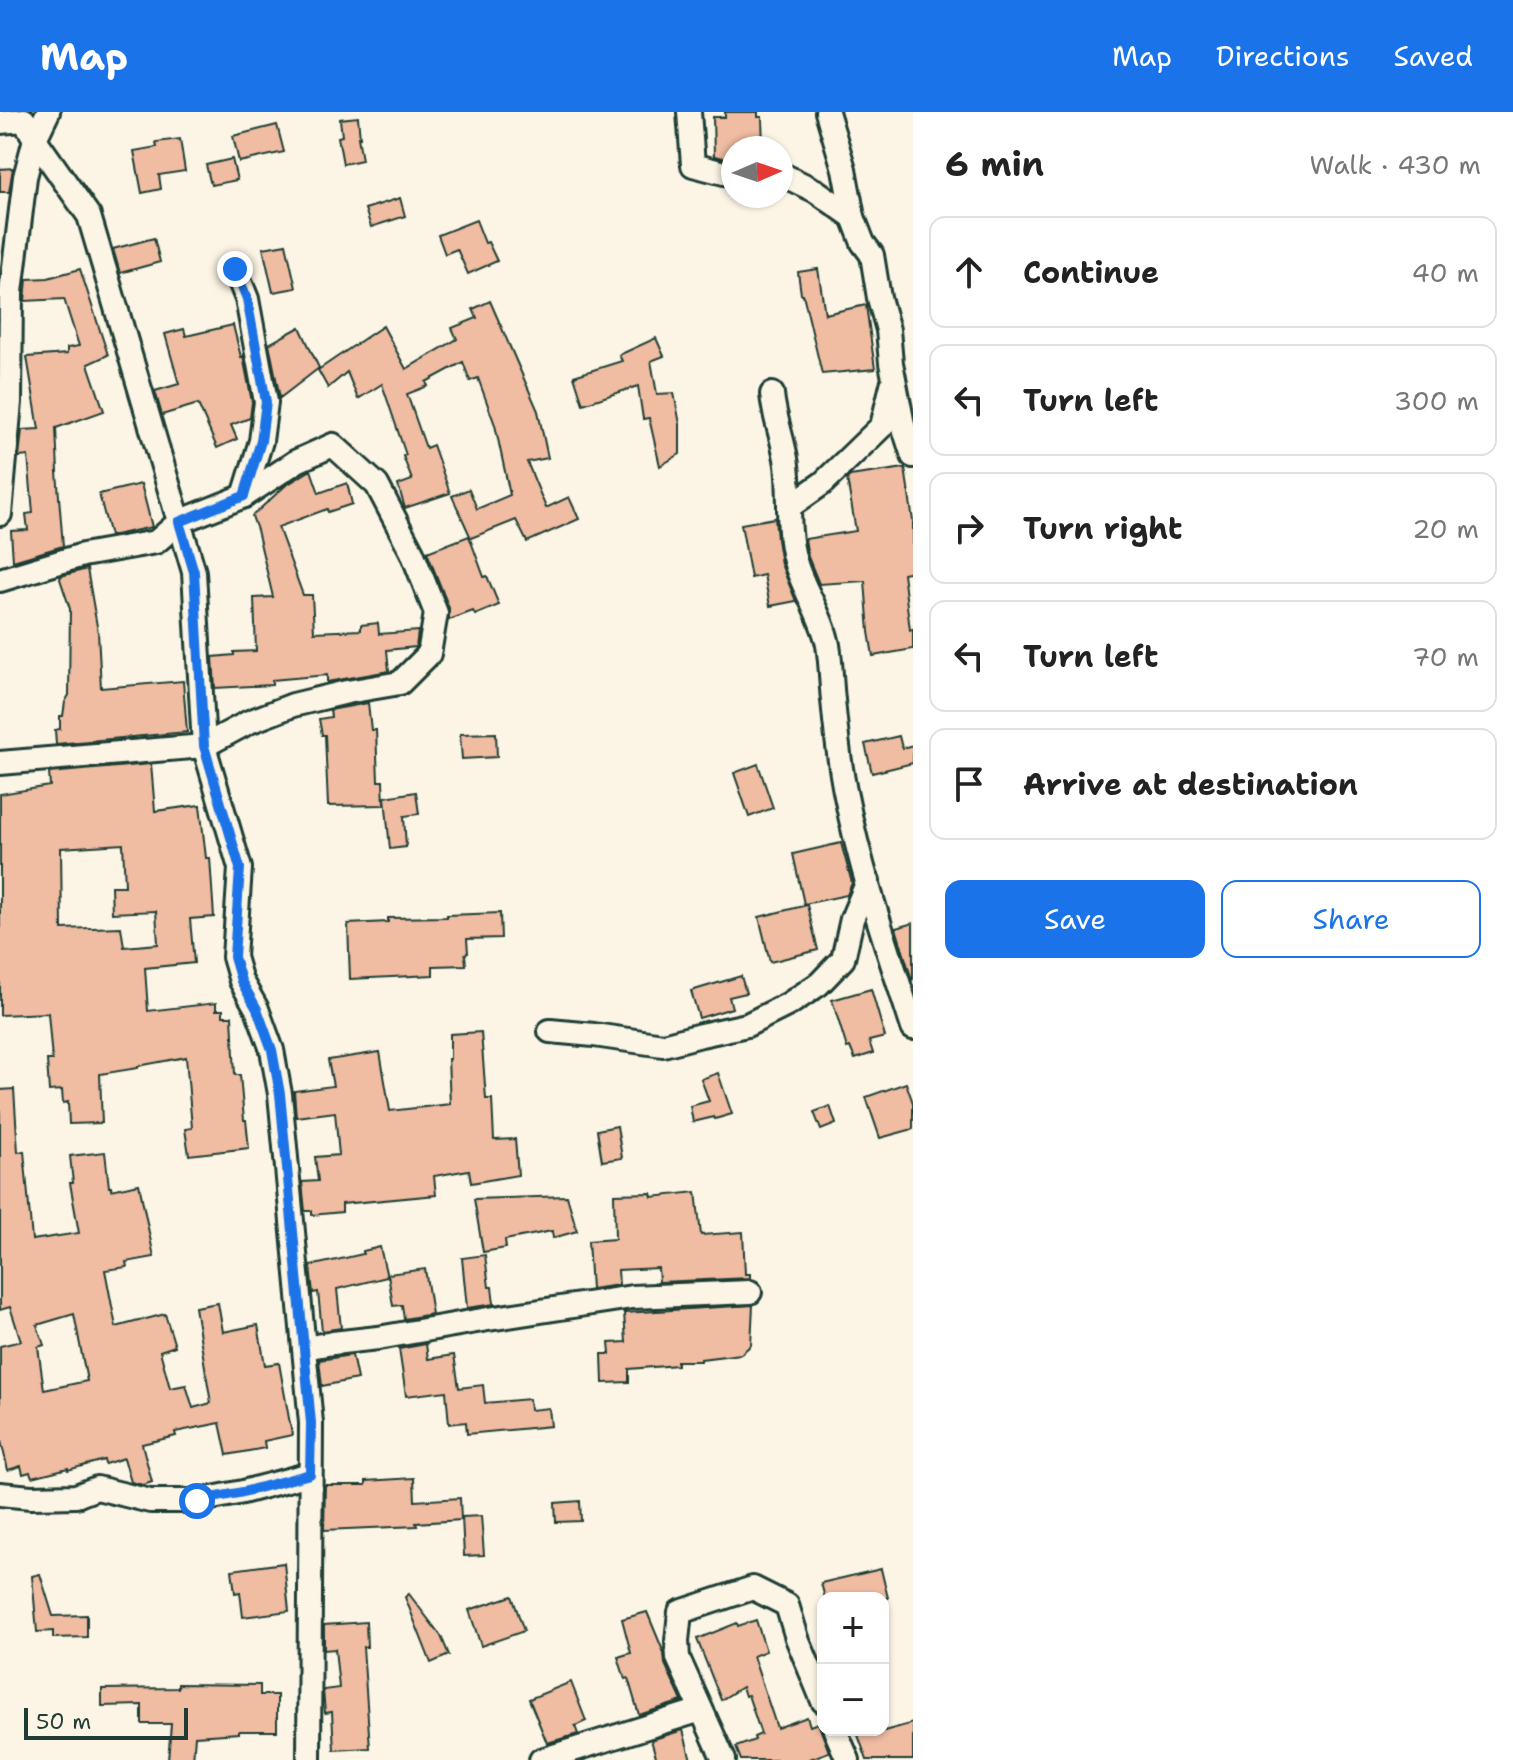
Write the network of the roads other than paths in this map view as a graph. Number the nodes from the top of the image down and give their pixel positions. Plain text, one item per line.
1 (48, 112) edge
2 (689, 112) edge
3 (827, 112) edge
4 (0, 122) edge
5 (21, 124) edge
6 (721, 172) edge
7 (793, 180) edge
8 (853, 217) junction
9 (235, 269) dead end
10 (894, 380) junction
11 (772, 394) dead end
12 (913, 456) edge
13 (244, 496) junction
14 (789, 507) junction
15 (0, 514) edge
16 (179, 522) junction
17 (0, 580) edge
18 (204, 746) junction
19 (0, 763) edge
20 (868, 881) junction
21 (913, 1028) edge
22 (550, 1031) dead end
23 (750, 1292) dead end
24 (304, 1348) junction
25 (310, 1474) junction
26 (0, 1486) edge
27 (0, 1494) edge
28 (76, 1496) junction
29 (817, 1686) edge
30 (701, 1710) junction
31 (838, 1736) edge
32 (309, 1760) edge
33 (541, 1760) edge
34 (724, 1760) edge
35 (848, 1760) edge

1 - 5 street
2 - 6 street
3 - 8 street
4 - 5 street
5 - 15 street
5 - 16 street
7 - 8 street
8 - 10 street
9 - 13 street
10 - 12 street
10 - 14 street
11 - 14 street
13 - 16 street
13 - 18 street
14 - 20 street
16 - 17 street
16 - 18 street
18 - 19 street
18 - 24 street
20 - 21 street
20 - 22 street
23 - 24 street
24 - 25 street
25 - 28 street
25 - 32 street
26 - 28 street
27 - 28 street
29 - 30 street
30 - 33 street
30 - 34 street
31 - 35 street

